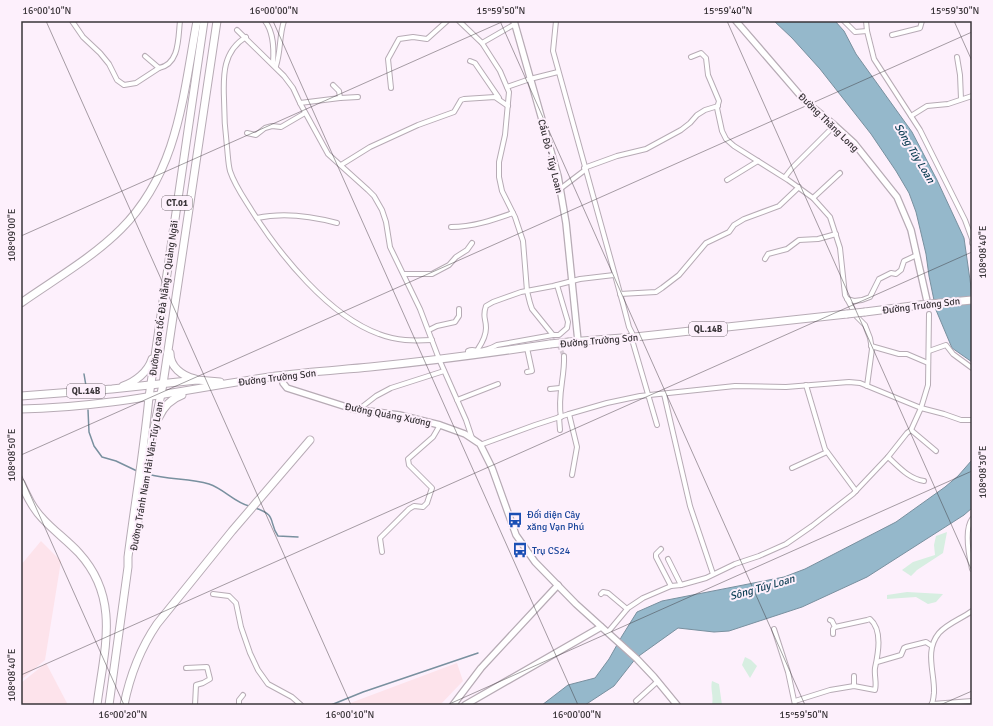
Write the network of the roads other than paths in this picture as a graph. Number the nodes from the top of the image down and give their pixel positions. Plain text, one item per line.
1 (72, 21) edge
2 (180, 21) edge
3 (197, 21) edge
4 (204, 21) edge
5 (217, 21) edge
6 (265, 21) edge
7 (284, 21) edge
8 (447, 21) edge
9 (459, 21) edge
10 (556, 21) edge
11 (736, 21) edge
12 (844, 21) edge
13 (866, 21) edge
14 (922, 21) edge
15 (515, 23) edge
16 (237, 30) dead end
17 (867, 31) junction
18 (892, 35) dead end
19 (246, 37) junction
20 (482, 43) junction
21 (145, 56) dead end
22 (691, 57) dead end
23 (957, 57) dead end
24 (470, 61) dead end
25 (274, 65) junction
26 (159, 68) junction
27 (558, 72) junction
28 (530, 79) junction
29 (333, 85) dead end
30 (391, 88) dead end
31 (507, 88) junction
32 (972, 96) edge
33 (358, 97) dead end
34 (340, 98) junction
35 (962, 99) junction
36 (500, 100) junction
37 (300, 103) junction
38 (508, 106) junction
39 (718, 106) junction
40 (305, 113) junction
41 (911, 116) junction
42 (835, 125) junction
43 (246, 133) dead end
44 (758, 161) junction
45 (341, 165) junction
46 (585, 169) junction
47 (840, 173) dead end
48 (785, 177) junction
49 (727, 180) dead end
50 (799, 187) junction
51 (560, 189) junction
52 (813, 198) junction
53 (513, 213) junction
54 (257, 218) junction
55 (337, 223) dead end
56 (451, 227) dead end
57 (836, 234) junction
58 (972, 242) edge
59 (472, 243) dead end
60 (917, 255) junction
61 (765, 259) dead end
62 (404, 274) junction
63 (614, 275) junction
64 (572, 282) junction
65 (556, 285) junction
66 (527, 291) junction
67 (620, 294) junction
68 (847, 299) junction
69 (972, 300) edge
70 (21, 303) edge
71 (924, 303) junction
72 (459, 309) dead end
73 (929, 314) dead end
74 (160, 324) junction
75 (171, 325) junction
76 (429, 330) junction
77 (552, 335) junction
78 (635, 337) junction
79 (432, 340) junction
80 (578, 341) junction
81 (871, 346) junction
82 (527, 348) junction
83 (478, 351) junction
84 (929, 351) junction
85 (468, 356) junction
86 (564, 356) tunnel mouth
87 (439, 359) junction
88 (928, 363) junction
89 (972, 368) edge
90 (444, 371) junction
91 (527, 372) dead end
92 (282, 375) junction
93 (197, 380) junction
94 (226, 383) junction
95 (163, 384) junction
96 (498, 384) dead end
97 (151, 385) junction
98 (806, 385) junction
99 (867, 386) junction
100 (560, 388) junction
101 (550, 389) dead end
102 (99, 390) junction
103 (197, 390) junction
104 (664, 394) junction
105 (160, 395) junction
106 (21, 396) edge
107 (649, 396) junction
108 (149, 397) junction
109 (458, 400) junction
110 (921, 408) junction
111 (21, 409) edge
112 (358, 410) junction
113 (569, 414) junction
114 (560, 417) junction
115 (972, 420) edge
116 (440, 425) junction
117 (657, 425) dead end
118 (560, 430) dead end
119 (912, 430) junction
120 (472, 438) junction
121 (309, 441) dead end
122 (480, 445) junction
123 (150, 448) junction
124 (936, 450) dead end
125 (827, 452) junction
126 (888, 457) junction
127 (144, 466) junction
128 (792, 468) dead end
129 (572, 475) dead end
130 (924, 481) dead end
131 (21, 483) edge
132 (856, 491) junction
133 (972, 519) edge
134 (661, 549) dead end
135 (382, 552) dead end
136 (668, 559) dead end
137 (972, 568) edge
138 (713, 574) junction
139 (558, 585) junction
140 (681, 585) junction
141 (672, 586) junction
142 (214, 594) dead end
143 (601, 594) dead end
144 (627, 609) junction
145 (972, 611) edge
146 (830, 620) dead end
147 (601, 627) junction
148 (835, 628) junction
149 (774, 629) dead end
150 (609, 634) junction
151 (833, 634) dead end
152 (932, 646) junction
153 (877, 662) junction
154 (186, 668) dead end
155 (854, 676) dead end
156 (658, 681) junction
157 (854, 686) junction
158 (243, 694) dead end
159 (636, 701) dead end
160 (972, 701) edge
161 (795, 703) edge
162 (97, 705) edge
163 (109, 705) edge
164 (124, 705) edge
165 (196, 705) edge
166 (239, 705) edge
167 (301, 705) edge
168 (453, 705) edge
169 (466, 705) edge
170 (677, 705) edge
171 (931, 705) edge

1 - 26 street
2 - 26 street
3 - 70 highway
4 - 74 highway, Đường cao tốc Đà Nẵng - Quảng Ngãi / CT.01
5 - 75 highway, Đường cao tốc Đà Nẵng - Quảng Ngãi / CT.01
6 - 25 street
7 - 25 street
8 - 30 street
9 - 20 street
10 - 27 street
11 - 42 street, Đường Thăng Long
12 - 17 street
13 - 17 street
14 - 18 street
15 - 20 street
15 - 28 street, Cầu Đỏ - Túy Loan
16 - 19 street
17 - 41 street
19 - 25 street
19 - 54 street
20 - 31 street
21 - 26 street
22 - 39 street
23 - 35 street
24 - 36 street
25 - 37 street
27 - 28 street
27 - 46 street
28 - 31 street
28 - 51 street, Cầu Đỏ - Túy Loan
29 - 34 street
31 - 38 street
32 - 35 street
33 - 34 street
34 - 37 street
35 - 41 street
36 - 38 street
36 - 45 street
37 - 40 street
38 - 53 street
39 - 44 street
39 - 46 street
40 - 43 street
40 - 45 street
41 - 58 street
42 - 48 street
42 - 60 street, Đường Thăng Long
44 - 48 street
44 - 49 street
45 - 62 street
46 - 51 street
46 - 63 street
47 - 52 street
48 - 50 street
50 - 52 street
50 - 67 street
51 - 64 street, Cầu Đỏ - Túy Loan
52 - 57 street
53 - 56 street
53 - 66 street
54 - 55 street
54 - 79 street
57 - 61 street
57 - 68 street
59 - 62 street
60 - 68 street
60 - 71 street, Đường Thăng Long
62 - 76 street
63 - 64 street
63 - 67 street
64 - 65 street
64 - 80 street, Cầu Đỏ - Túy Loan
65 - 66 street
65 - 77 street
66 - 77 street
66 - 83 street
67 - 78 street
68 - 81 street
69 - 71 highway, Đường Trường Sơn / QL.14B, bridge
71 - 78 highway, Đường Trường Sơn / QL.14B, bridge
72 - 76 street
73 - 84 street
74 - 97 highway, Đường cao tốc Đà Nẵng - Quảng Ngãi / CT.01
74 - 102 highway
75 - 93 highway
75 - 95 highway, Đường cao tốc Đà Nẵng - Quảng Ngãi / CT.01
76 - 79 street
77 - 83 street
78 - 80 highway, Đường Trường Sơn / QL.14B
78 - 107 street
79 - 87 street
80 - 82 highway, Đường Trường Sơn / QL.14B, bridge
81 - 88 street
81 - 99 street
82 - 85 highway, Đường Trường Sơn / QL.14B
82 - 91 street
83 - 85 street
84 - 88 street
84 - 89 street
85 - 87 highway, Đường Trường Sơn / QL.14B
86 - 100 street
87 - 90 street
87 - 92 highway, Đường Trường Sơn / QL.14B
88 - 110 street
90 - 109 street
90 - 112 street
92 - 94 highway, Đường Trường Sơn / QL.14B
92 - 112 street, Đường Quảng Xương
93 - 94 highway, Đường Trường Sơn / QL.14B
93 - 95 highway, Đường Trường Sơn / QL.14B
94 - 103 highway, Đường Trường Sơn / QL.14B
95 - 97 highway, Đường Trường Sơn / QL.14B
95 - 105 highway, Đường Tránh Nam Hải Vân-Túy Loan
96 - 109 street
97 - 102 highway, Đường Trường Sơn / QL.14B
97 - 108 highway, Đường cao tốc Đà Nẵng - Quảng Ngãi
98 - 99 street
98 - 104 street
98 - 125 street
99 - 110 street
100 - 101 street
100 - 114 street
102 - 106 highway, Đường Trường Sơn / QL.14B
103 - 105 highway, Đường Trường Sơn / QL.14B
103 - 123 highway
104 - 107 street
104 - 138 street
105 - 108 highway, Đường Trường Sơn / QL.14B
105 - 123 highway, Đường Tránh Nam Hải Vân-Túy Loan
107 - 113 street
107 - 117 street
108 - 111 highway, Đường Trường Sơn / QL.14B
108 - 127 highway, Đường Tránh Nam Hải Vân-Túy Loan
109 - 120 street
110 - 115 street
110 - 119 street
112 - 116 street, Đường Quảng Xương
113 - 114 street
113 - 129 street
114 - 118 street
114 - 122 street
116 - 120 street, Đường Quảng Xương
116 - 135 street
119 - 124 street
119 - 126 street
120 - 122 street, Đường Quảng Xương
121 - 164 highway
122 - 139 street, Đường Quảng Xương
123 - 127 highway, Đường Tránh Nam Hải Vân-Túy Loan
125 - 128 street
125 - 132 street
126 - 130 street
126 - 132 street
127 - 163 highway, Đường Tránh Nam Hải Vân-Túy Loan
131 - 162 highway
132 - 138 street
133 - 137 street
134 - 141 street
136 - 140 street
138 - 140 street
139 - 147 street, Đường Quảng Xương
139 - 168 street
140 - 141 street
141 - 144 street
142 - 167 street
143 - 144 street
144 - 150 street
145 - 152 street
146 - 148 street
147 - 150 street, Đường Quảng Xương
147 - 169 street
148 - 151 street
148 - 153 street
149 - 161 street
150 - 156 street, Đường Quảng Xương
152 - 153 street
152 - 171 street
153 - 157 street
154 - 165 street
155 - 157 street
156 - 159 street
156 - 170 street
157 - 161 street
158 - 166 street
160 - 171 street

